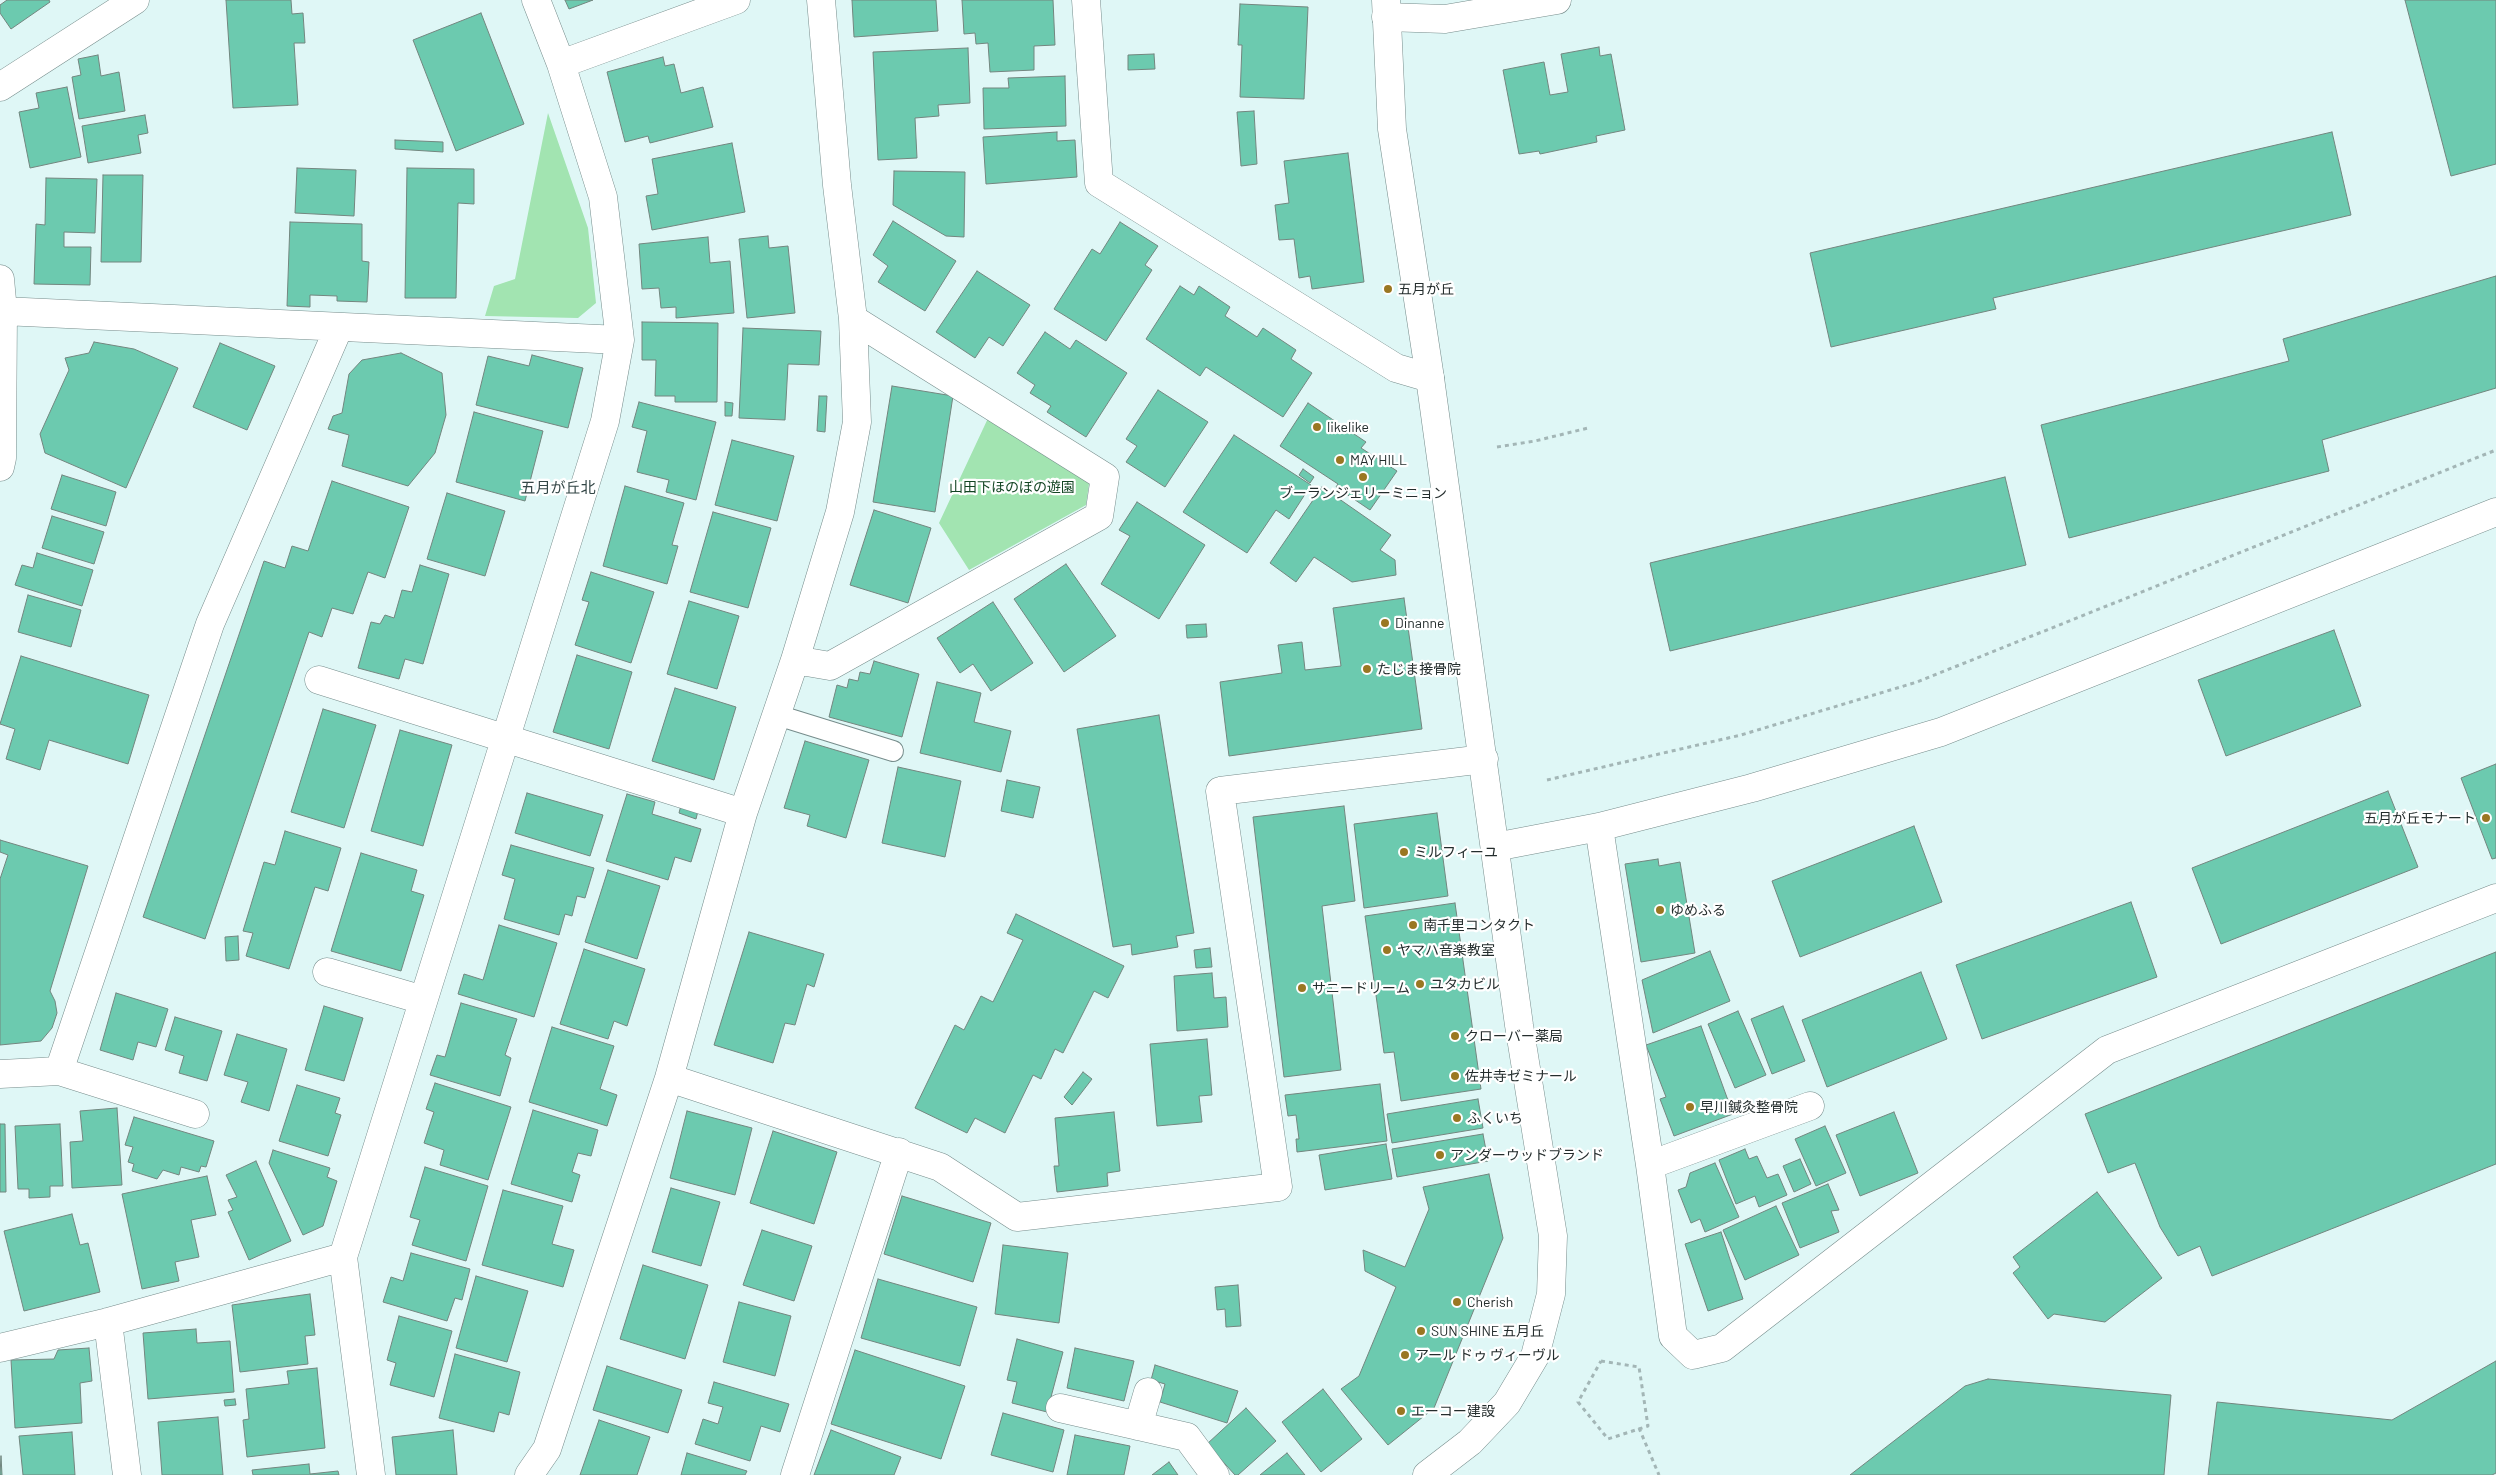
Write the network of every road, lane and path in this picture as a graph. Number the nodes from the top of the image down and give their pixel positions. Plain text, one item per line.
1 (135, 0) edge
2 (536, 0) edge
3 (736, 0) edge
4 (821, 0) edge
5 (1086, 0) edge
6 (1557, 0) edge
7 (1386, 9) edge
8 (561, 64) junction
9 (0, 87) edge
10 (0, 279) edge
11 (3, 311) junction
12 (853, 319) junction
13 (339, 327) junction
14 (620, 340) junction
15 (1430, 378) junction
16 (1588, 428) dead end
17 (1496, 447) dead end
18 (2496, 450) edge
19 (0, 467) edge
20 (2496, 512) edge
21 (795, 660) junction
22 (319, 680) dead end
23 (777, 715) junction
24 (505, 738) junction
25 (893, 752) dead end
26 (1484, 759) junction
27 (1547, 780) dead end
28 (743, 813) junction
29 (1599, 827) junction
30 (1495, 847) junction
31 (2496, 898) edge
32 (327, 972) dead end
33 (423, 1000) junction
34 (59, 1070) junction
35 (0, 1074) edge
36 (669, 1078) junction
37 (1810, 1106) dead end
38 (195, 1114) dead end
39 (899, 1152) junction
40 (1650, 1165) junction
41 (343, 1258) junction
42 (108, 1322) junction
43 (0, 1348) edge
44 (1148, 1392) dead end
45 (1060, 1408) dead end
46 (1138, 1426) junction
47 (1639, 1428) junction
48 (127, 1475) edge
49 (371, 1475) edge
50 (529, 1475) edge
51 (796, 1475) edge
52 (1215, 1475) edge
53 (1427, 1475) edge
54 (1659, 1475) edge

1 - 9 street
2 - 8 street
3 - 8 street
4 - 12 street
5 - 15 street
6 - 7 street
7 - 15 street
8 - 14 street
10 - 11 street
11 - 13 street
11 - 19 street
12 - 21 street
12 - 21 street
13 - 14 street
13 - 34 street
14 - 24 street
15 - 26 street
16 - 17 path
18 - 27 path
20 - 29 street
21 - 23 street
22 - 24 street
23 - 25 lane
23 - 28 street
24 - 28 street
24 - 33 street
26 - 30 street
26 - 39 street
28 - 36 street
29 - 30 street
29 - 40 street
30 - 53 street
31 - 40 street
32 - 33 street
33 - 41 street
34 - 35 street
34 - 38 street
36 - 39 street
36 - 50 street
37 - 40 street
39 - 51 street
41 - 42 street
41 - 49 street
42 - 43 street
42 - 48 street
44 - 46 street
45 - 46 street
46 - 52 street
47 - 47 path
47 - 54 path

